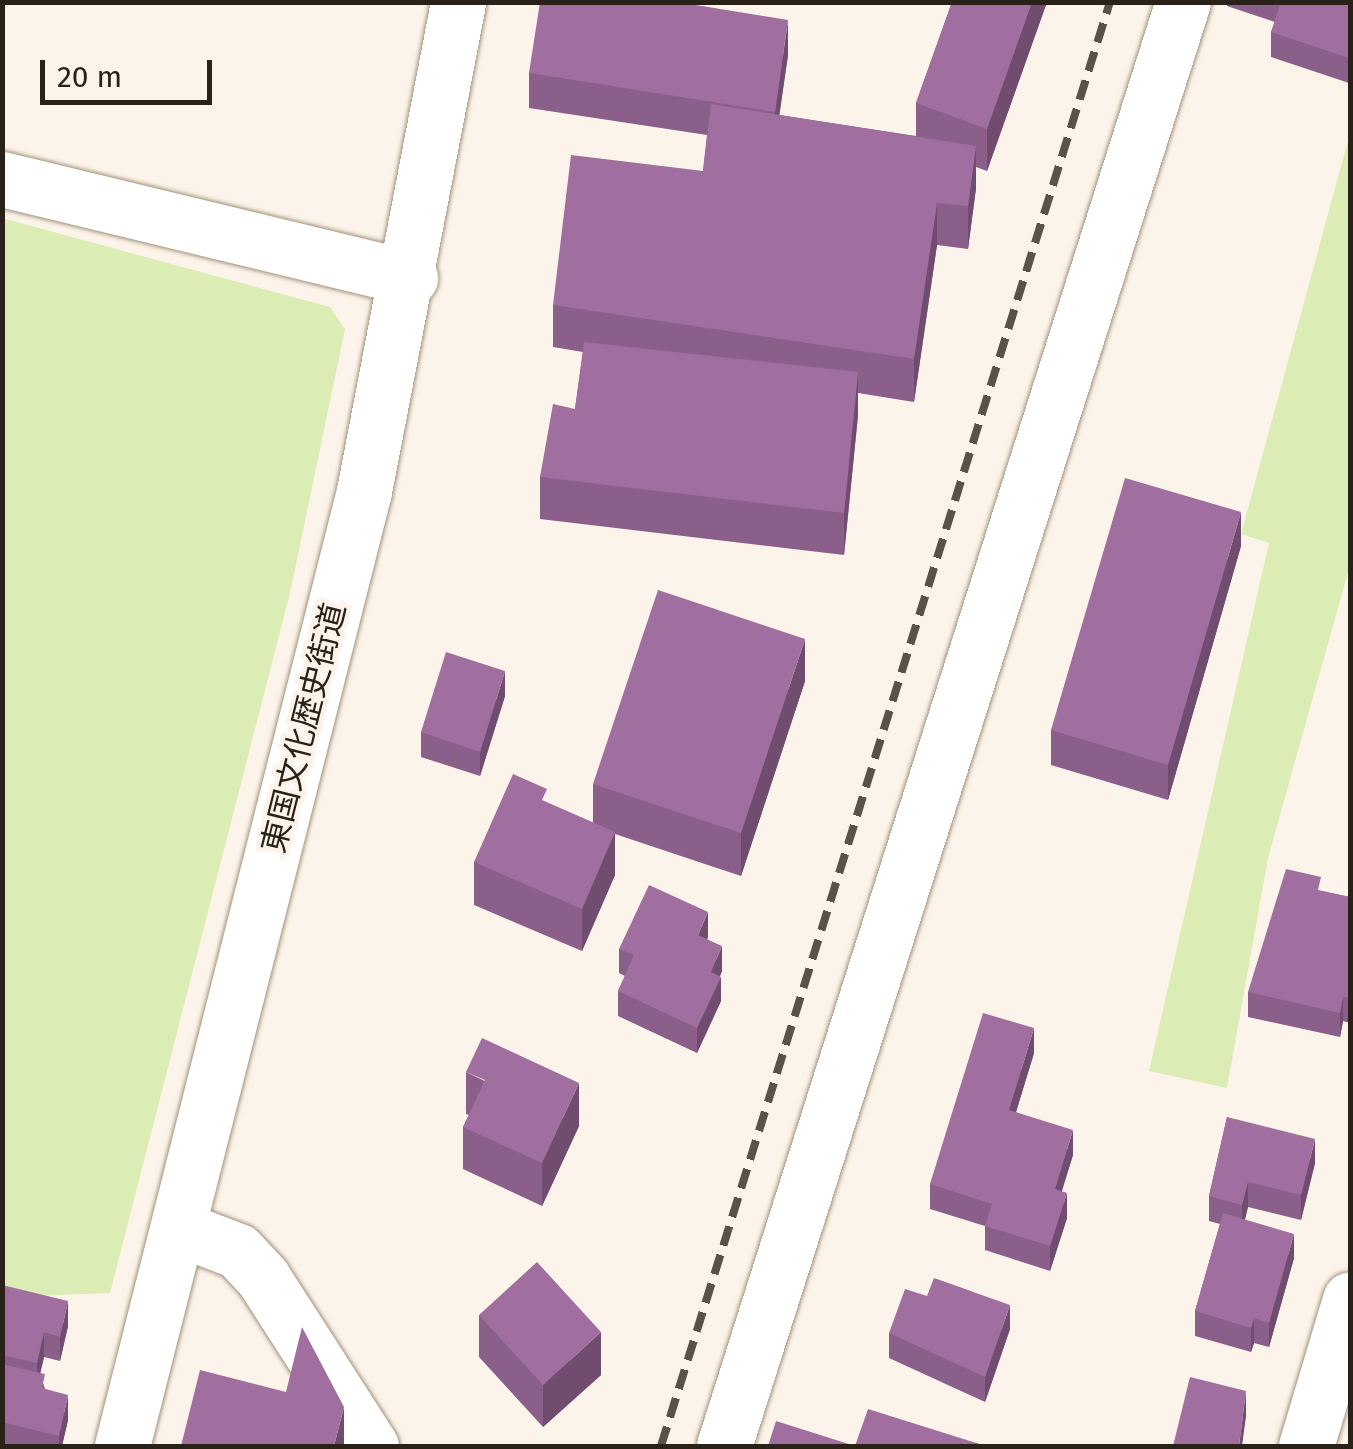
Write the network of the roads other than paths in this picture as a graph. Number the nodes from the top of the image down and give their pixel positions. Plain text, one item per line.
1 (458, 2) edge
2 (1183, 2) edge
3 (2, 180) edge
4 (410, 278) junction
5 (178, 1228) junction
6 (1350, 1299) edge
7 (122, 1446) edge
8 (371, 1446) edge
9 (724, 1446) edge
10 (1306, 1446) edge

1 - 4 main road, 東国文化歴史街道
2 - 9 main road
3 - 4 main road
4 - 5 main road, 東国文化歴史街道
5 - 7 main road, 東国文化歴史街道
5 - 8 main road
6 - 10 main road

